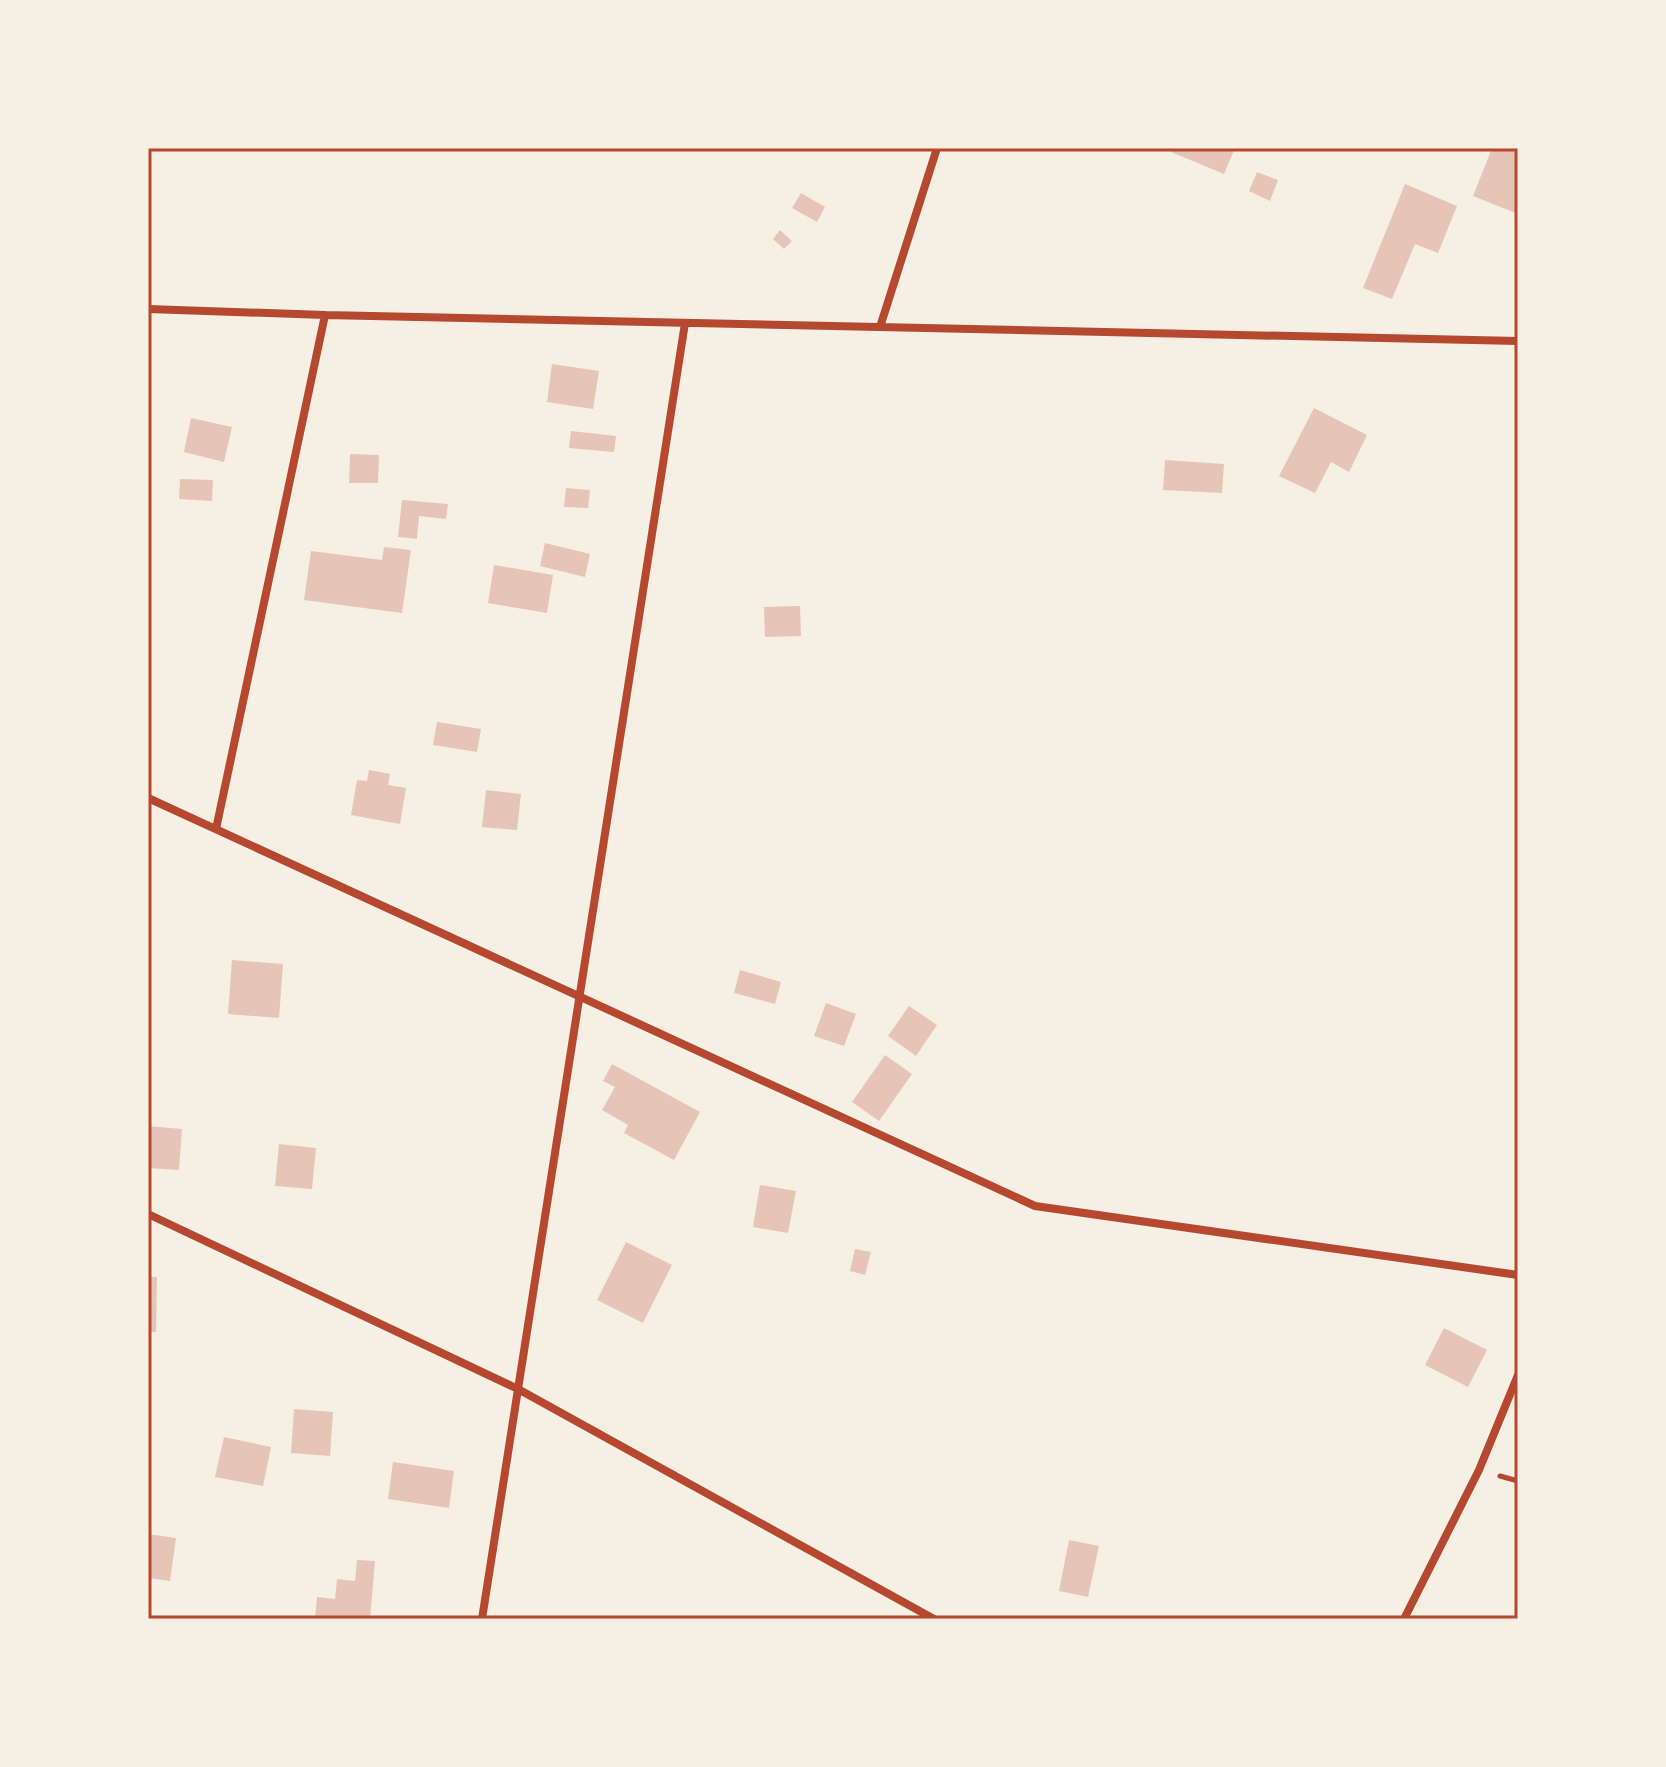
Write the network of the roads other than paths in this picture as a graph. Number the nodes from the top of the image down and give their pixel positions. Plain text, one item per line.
1 (937, 148) edge
2 (148, 309) edge
3 (325, 315) junction
4 (685, 323) junction
5 (880, 327) junction
6 (1518, 341) edge
7 (148, 798) edge
8 (216, 829) junction
9 (580, 997) junction
10 (148, 1214) edge
11 (1518, 1275) edge
12 (1518, 1375) edge
13 (518, 1389) junction
14 (482, 1619) edge
15 (934, 1619) edge
16 (1404, 1619) edge

1 - 5 street
2 - 3 street
3 - 4 street
3 - 8 street
4 - 5 street
4 - 9 street
5 - 6 street
7 - 8 street
8 - 9 street
9 - 11 street
9 - 13 street
10 - 13 street
12 - 16 street
13 - 14 street
13 - 15 street

